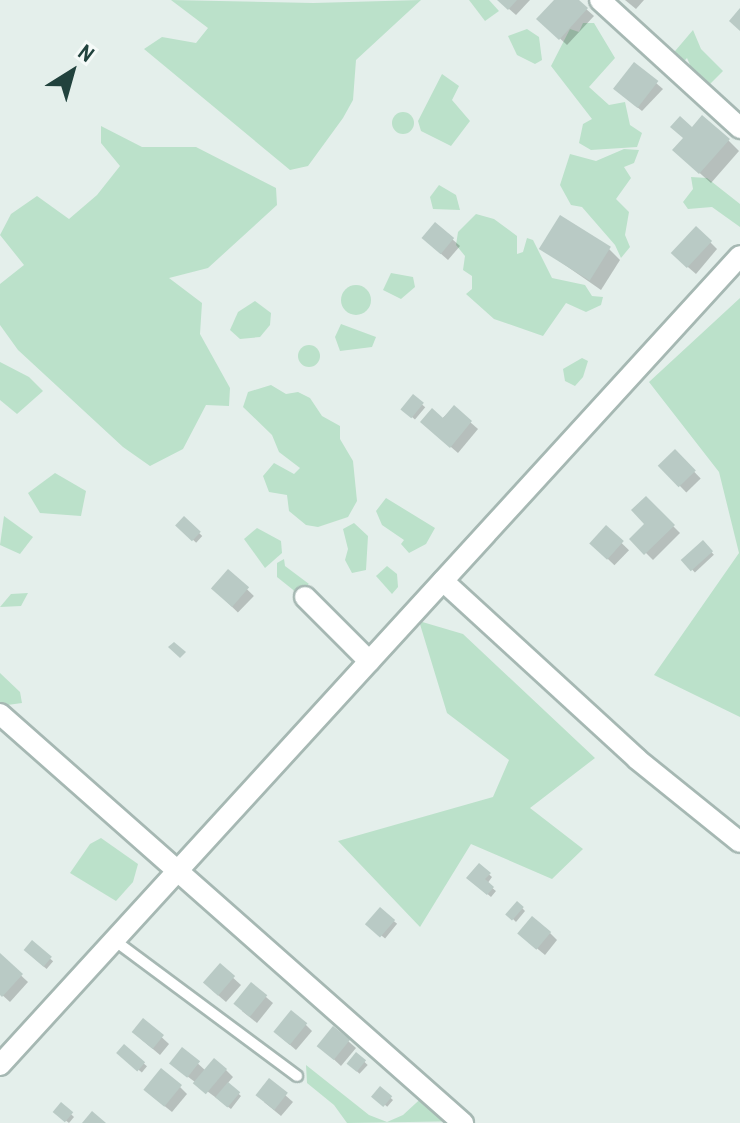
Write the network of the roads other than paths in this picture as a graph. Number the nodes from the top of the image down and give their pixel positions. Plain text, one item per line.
1 (600, 0) edge
2 (740, 128) edge
3 (740, 256) edge
4 (443, 581) junction
5 (305, 597) dead end
6 (369, 661) junction
7 (0, 714) edge
8 (740, 842) edge
9 (179, 869) junction
10 (114, 940) junction
11 (0, 1065) edge
12 (297, 1076) dead end
13 (463, 1123) edge

1 - 2 street
3 - 4 street
4 - 6 street
4 - 8 street
5 - 6 street
6 - 9 street
7 - 9 street
9 - 10 street
9 - 13 street
10 - 11 street
10 - 12 lane

